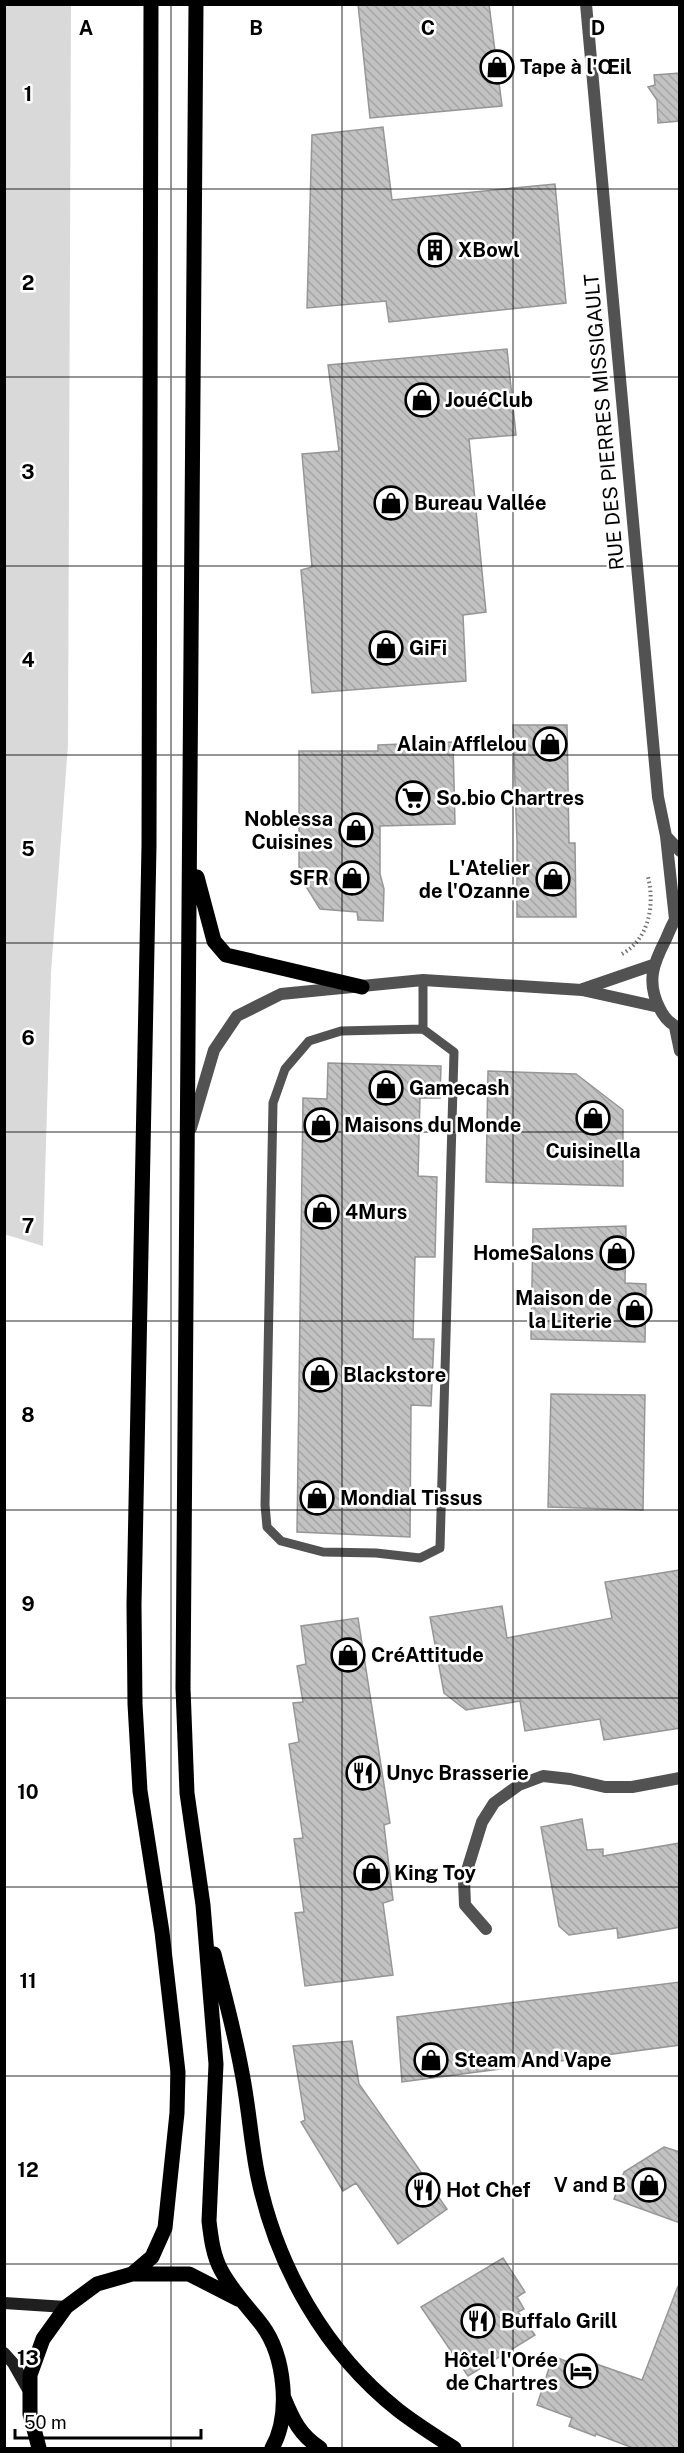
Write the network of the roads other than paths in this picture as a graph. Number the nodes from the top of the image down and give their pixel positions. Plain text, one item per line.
1 (151, 4) edge
2 (196, 4) edge
3 (586, 4) edge
4 (666, 836) junction
5 (680, 852) edge
6 (191, 853) junction
7 (677, 916) edge
8 (653, 965) junction
9 (423, 980) junction
10 (362, 987) junction
11 (582, 990) junction
12 (659, 1007) junction
13 (677, 1027) edge
14 (423, 1029) junction
15 (680, 1051) edge
16 (187, 1140) junction
17 (680, 1778) edge
18 (203, 1905) junction
19 (486, 1929) dead end
20 (132, 2274) junction
21 (238, 2299) junction
22 (4, 2303) edge
23 (66, 2307) junction
24 (4, 2354) edge
25 (30, 2394) junction
26 (284, 2398) junction
27 (39, 2448) edge
28 (272, 2448) edge
29 (320, 2448) edge
30 (454, 2448) edge

1 - 20 main road
2 - 6 main road
3 - 4 street, RUE DES PIERRES MISSIGAULT
4 - 5 street
4 - 7 street, RUE DES PIERRES MISSIGAULT
6 - 10 main road
6 - 16 main road
7 - 8 street
8 - 11 street
8 - 12 street
9 - 10 street
9 - 11 street
9 - 14 lane
10 - 16 street
11 - 12 street
12 - 13 street
13 - 15 street
14 - 14 lane
16 - 18 main road
17 - 19 street
18 - 21 main road
18 - 30 main road
20 - 21 main road
20 - 23 main road
21 - 26 main road
22 - 23 main road
23 - 25 main road
24 - 25 main road
25 - 27 main road
26 - 28 main road
26 - 29 main road

